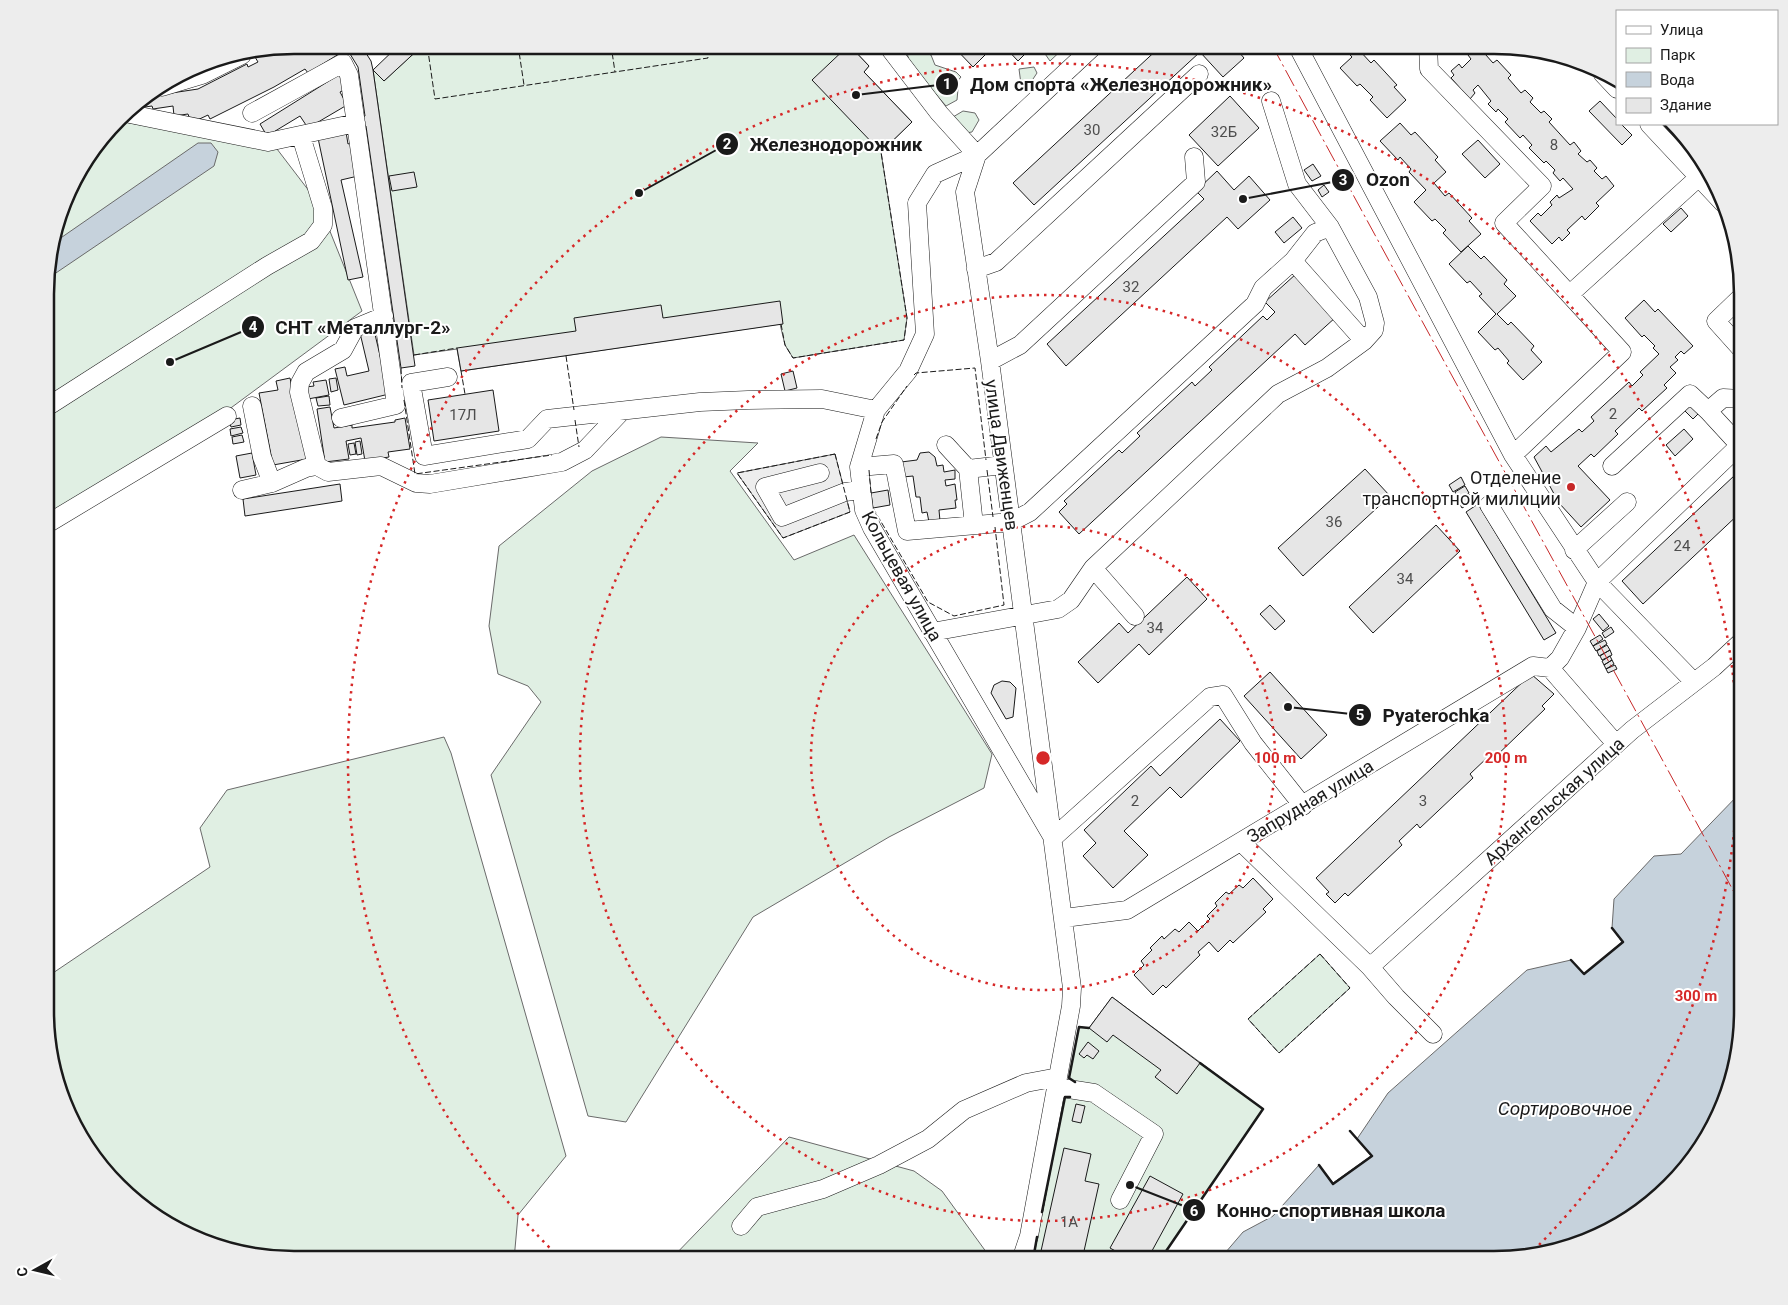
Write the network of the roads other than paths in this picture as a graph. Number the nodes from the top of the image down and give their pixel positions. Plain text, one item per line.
1 (894, 54) edge
2 (1085, 54) edge
3 (1302, 54) edge
4 (1428, 54) edge
5 (225, 64) edge
6 (1198, 74) dead end
7 (181, 81) edge
8 (1271, 101) dead end
9 (252, 113) dead end
10 (133, 115) edge
11 (356, 123) junction
12 (1650, 125) edge
13 (301, 136) junction
14 (977, 155) junction
15 (1194, 157) dead end
16 (1699, 177) junction
17 (1711, 190) edge
18 (1330, 226) junction
19 (1293, 261) junction
20 (976, 268) junction
21 (1570, 294) junction
22 (1734, 304) edge
23 (384, 316) junction
24 (1364, 341) junction
25 (1734, 341) edge
26 (990, 361) junction
27 (448, 377) dead end
28 (1734, 399) edge
29 (54, 403) edge
30 (252, 406) dead end
31 (876, 410) junction
32 (622, 411) junction
33 (1708, 411) junction
34 (227, 416) dead end
35 (341, 418) dead end
36 (1734, 439) edge
37 (946, 445) dead end
38 (1734, 453) edge
39 (1514, 456) junction
40 (1003, 464) junction
41 (317, 466) junction
42 (1612, 466) dead end
43 (859, 467) junction
44 (968, 469) junction
45 (820, 472) dead end
46 (272, 483) junction
47 (242, 490) dead end
48 (860, 490) junction
49 (1627, 502) dead end
50 (1489, 505) dead end
51 (54, 520) edge
52 (1011, 522) junction
53 (974, 525) junction
54 (1574, 550) junction
55 (1093, 568) junction
56 (1597, 582) junction
57 (1024, 615) junction
58 (1135, 616) dead end
59 (1576, 628) junction
60 (932, 632) junction
61 (1734, 648) edge
62 (1550, 668) junction
63 (1694, 682) junction
64 (1616, 744) junction
65 (1303, 806) junction
66 (1053, 838) junction
67 (1242, 842) junction
68 (1064, 918) junction
69 (1370, 967) junction
70 (1433, 1034) dead end
71 (1057, 1082) junction
72 (1120, 1200) dead end
73 (741, 1226) dead end
74 (1024, 1251) edge

1 - 14 street
2 - 14 street, улица Движенцев
3 - 39 street
4 - 21 street
5 - 7 street
6 - 20 street
8 - 18 street
9 - 11 street
10 - 13 street
11 - 13 street
11 - 23 street
12 - 16 street
13 - 29 street
14 - 20 street, улица Движенцев
14 - 31 street, Кольцевая улица
15 - 26 street
16 - 17 street
16 - 21 street
18 - 19 street
18 - 24 street
19 - 24 street
19 - 52 street
20 - 26 street, улица Движенцев
21 - 39 street
22 - 25 street
23 - 35 street
23 - 41 street
24 - 55 street
26 - 40 street, улица Движенцев
27 - 32 street
28 - 33 street
30 - 46 street
31 - 32 street
31 - 43 street, Кольцевая улица
32 - 41 street
33 - 36 street
33 - 42 street
34 - 51 street
37 - 44 street
38 - 56 street
39 - 54 street
40 - 44 street
40 - 52 street, улица Движенцев
41 - 46 street
43 - 48 street, Кольцевая улица
43 - 53 street
44 - 53 street
45 - 48 street
46 - 47 street
48 - 60 street, Кольцевая улица
49 - 54 street
50 - 59 street
52 - 53 street
52 - 57 street, улица Движенцев
54 - 56 street
55 - 57 street
55 - 58 street
56 - 59 street
56 - 63 street
57 - 60 street
57 - 66 street, улица Движенцев
59 - 62 street
60 - 66 street, Кольцевая улица
61 - 63 street, Архангельская улица
62 - 64 street
62 - 65 street, Запрудная улица
63 - 64 street, Архангельская улица
64 - 69 street, Архангельская улица
65 - 66 street
65 - 67 street, Запрудная улица
66 - 68 street, улица Движенцев
67 - 68 street, Запрудная улица
67 - 69 street
68 - 71 street, улица Движенцев
69 - 70 street
71 - 72 street
71 - 73 street
71 - 74 street, улица Движенцев

